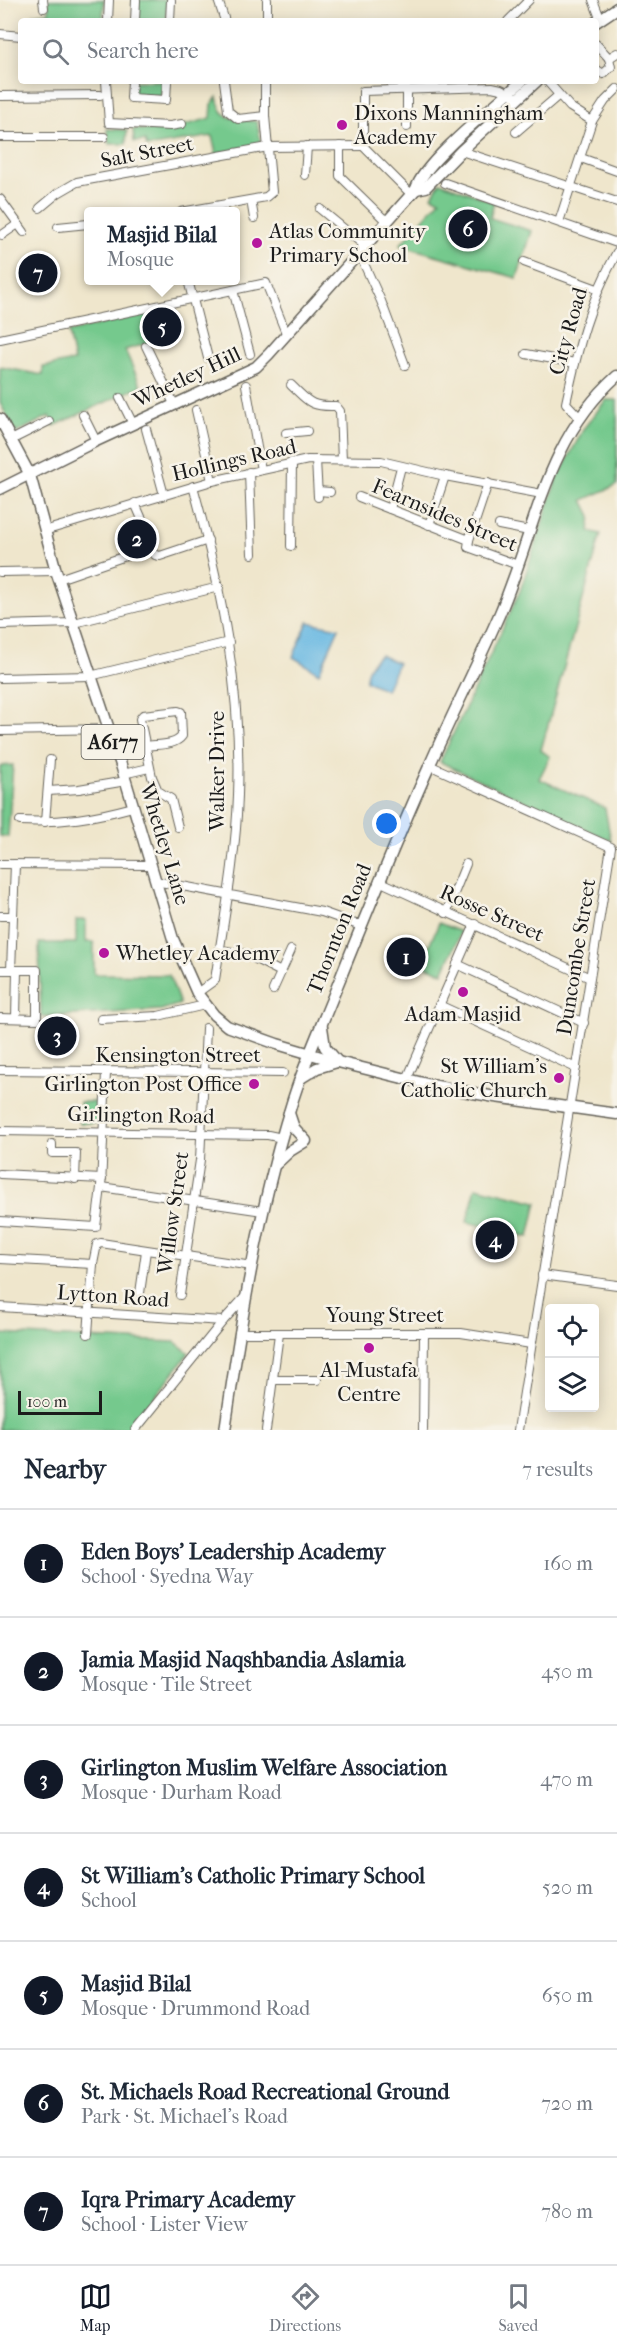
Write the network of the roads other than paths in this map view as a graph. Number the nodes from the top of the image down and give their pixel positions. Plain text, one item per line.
1 (109, 0) edge
2 (136, 0) edge
3 (171, 0) edge
4 (218, 0) edge
5 (267, 0) edge
6 (529, 0) edge
7 (593, 0) edge
8 (617, 8) edge
9 (108, 18) edge
10 (135, 18) edge
11 (170, 18) edge
12 (224, 18) edge
13 (267, 18) edge
14 (511, 18) edge
15 (598, 18) edge
16 (599, 19) edge
17 (0, 34) edge
18 (18, 36) edge
19 (599, 46) edge
20 (613, 56) edge
21 (599, 71) edge
22 (106, 84) edge
23 (132, 84) edge
24 (167, 84) edge
25 (224, 84) edge
26 (265, 84) edge
27 (492, 84) edge
28 (520, 84) edge
29 (532, 84) edge
30 (550, 84) edge
31 (393, 85) edge
32 (429, 85) edge
33 (408, 89) junction
34 (616, 92) edge
35 (100, 94) dead end
36 (559, 95) junction
37 (0, 96) edge
38 (513, 96) junction
39 (265, 116) junction
40 (592, 121) junction
41 (182, 124) dead end
42 (407, 128) dead end
43 (516, 132) dead end
44 (104, 136) dead end
45 (0, 137) edge
46 (307, 146) junction
47 (340, 146) junction
48 (363, 146) junction
49 (268, 147) junction
50 (461, 151) junction
51 (581, 158) junction
52 (617, 171) edge
53 (305, 175) dead end
54 (445, 183) dead end
55 (571, 187) junction
56 (414, 191) junction
57 (0, 199) edge
58 (250, 200) junction
59 (617, 202) edge
60 (210, 207) edge
61 (40, 208) dead end
62 (320, 209) dead end
63 (254, 218) dead end
64 (386, 221) junction
65 (559, 222) junction
66 (18, 224) junction
67 (84, 224) edge
68 (58, 227) dead end
69 (24, 232) dead end
70 (2, 235) dead end
71 (617, 243) edge
72 (362, 249) junction
73 (617, 252) edge
74 (524, 262) dead end
75 (189, 285) edge
76 (597, 289) junction
77 (233, 290) junction
78 (191, 298) junction
79 (286, 333) junction
80 (0, 339) edge
81 (146, 346) dead end
82 (250, 354) dead end
83 (526, 354) dead end
84 (208, 358) dead end
85 (575, 363) junction
86 (405, 365) dead end
87 (617, 376) edge
88 (246, 385) dead end
89 (291, 385) dead end
90 (120, 398) dead end
91 (174, 404) junction
92 (196, 410) dead end
93 (83, 415) dead end
94 (580, 418) junction
95 (0, 419) edge
96 (48, 421) dead end
97 (133, 424) junction
98 (146, 429) dead end
99 (306, 431) dead end
100 (286, 433) dead end
101 (12, 440) junction
102 (96, 441) junction
103 (316, 460) junction
104 (342, 460) junction
105 (292, 462) junction
106 (402, 467) junction
107 (261, 470) junction
108 (249, 472) junction
109 (30, 475) junction
110 (445, 476) junction
111 (212, 481) junction
112 (488, 483) junction
113 (194, 486) junction
114 (0, 489) edge
115 (330, 492) dead end
116 (542, 494) junction
117 (164, 495) junction
118 (359, 497) dead end
119 (135, 503) junction
120 (390, 509) junction
121 (429, 525) junction
122 (499, 525) dead end
123 (44, 531) junction
124 (529, 531) junction
125 (208, 540) junction
126 (469, 540) junction
127 (291, 546) dead end
128 (149, 548) junction
129 (252, 554) dead end
130 (518, 565) junction
131 (0, 572) edge
132 (57, 575) junction
133 (219, 587) junction
134 (74, 623) junction
135 (0, 625) edge
136 (229, 642) junction
137 (90, 676) junction
138 (0, 678) edge
139 (109, 729) junction
140 (0, 731) edge
141 (145, 746) junction
142 (51, 760) dead end
143 (429, 765) junction
144 (149, 768) junction
145 (125, 777) junction
146 (48, 791) junction
147 (133, 807) junction
148 (20, 821) dead end
149 (45, 822) junction
150 (178, 827) dead end
151 (0, 864) edge
152 (15, 864) junction
153 (466, 864) dead end
154 (150, 865) junction
155 (155, 881) junction
156 (379, 881) junction
157 (228, 895) junction
158 (446, 913) junction
159 (0, 916) edge
160 (13, 916) junction
161 (475, 924) junction
162 (361, 926) junction
163 (220, 950) junction
164 (291, 950) dead end
165 (457, 964) junction
166 (0, 970) edge
167 (14, 970) junction
168 (281, 972) junction
169 (590, 978) junction
170 (273, 990) dead end
171 (197, 993) junction
172 (205, 1005) junction
173 (439, 1005) junction
174 (0, 1018) edge
175 (16, 1018) junction
176 (100, 1019) dead end
177 (584, 1023) junction
178 (321, 1024) junction
179 (206, 1028) dead end
180 (309, 1054) junction
181 (338, 1062) junction
182 (576, 1068) junction
183 (0, 1070) edge
184 (205, 1072) junction
185 (106, 1073) junction
186 (283, 1073) dead end
187 (301, 1078) junction
188 (407, 1079) junction
189 (568, 1108) junction
190 (289, 1113) junction
191 (617, 1114) edge
192 (0, 1131) edge
193 (103, 1131) junction
194 (202, 1134) junction
195 (282, 1138) junction
196 (52, 1144) dead end
197 (275, 1165) junction
198 (0, 1174) edge
199 (75, 1179) junction
200 (101, 1183) junction
201 (195, 1201) junction
202 (263, 1211) junction
203 (0, 1221) edge
204 (146, 1251) junction
205 (186, 1256) junction
206 (0, 1259) edge
207 (93, 1264) junction
208 (252, 1266) junction
209 (542, 1275) junction
210 (617, 1285) edge
211 (140, 1293) dead end
212 (180, 1295) dead end
213 (245, 1297) junction
214 (0, 1306) edge
215 (90, 1312) junction
216 (223, 1320) junction
217 (239, 1333) junction
218 (88, 1334) dead end
219 (279, 1334) junction
220 (424, 1334) junction
221 (531, 1344) junction
222 (273, 1380) junction
223 (317, 1380) dead end
224 (136, 1429) edge
225 (147, 1430) edge
226 (225, 1430) edge
227 (266, 1430) edge
228 (423, 1430) edge
229 (518, 1430) edge

1 - 9 street
2 - 10 street
3 - 11 street
4 - 12 street
5 - 13 street
6 - 14 street
7 - 15 street
8 - 16 main road
17 - 18 street
19 - 20 street
20 - 21 street
22 - 41 street
23 - 24 street
25 - 39 street
26 - 39 street
27 - 32 street
27 - 38 street
28 - 38 main road
29 - 38 main road
30 - 36 street
31 - 33 street
31 - 48 street
32 - 33 street
33 - 42 street
34 - 40 street
35 - 37 street
36 - 40 street
36 - 43 street
38 - 50 main road
38 - 56 main road
39 - 49 street
40 - 51 street
44 - 45 street
46 - 47 street, Salt Street
46 - 49 street, Salt Street
46 - 53 street
47 - 48 street, Salt Street
47 - 64 street
48 - 56 street
49 - 58 street
49 - 61 street, Salt Street
50 - 55 street
50 - 56 main road
51 - 52 street
51 - 55 street
54 - 65 street
55 - 59 street
55 - 65 street
56 - 64 main road, Whetley Hill
57 - 66 street
58 - 60 street
58 - 63 street
62 - 72 street
64 - 72 main road, Whetley Hill
65 - 71 street
66 - 69 street
66 - 70 street
67 - 68 street
72 - 79 main road, Whetley Hill
72 - 86 street
73 - 76 street, City Road
74 - 76 street
75 - 78 street
76 - 85 street, City Road
77 - 78 street
77 - 79 street
77 - 82 street
78 - 80 street
78 - 84 street
79 - 91 main road, Whetley Hill
81 - 91 street
83 - 85 street
85 - 94 street, City Road
87 - 94 main road, Thornton Road
88 - 107 street
89 - 104 street
90 - 97 street
91 - 97 main road, Whetley Hill
92 - 111 street
93 - 102 street
94 - 116 main road, Thornton Road
95 - 101 main road, A6177
96 - 101 street
97 - 102 main road, Whetley Hill
98 - 117 street
99 - 100 street
101 - 109 main road, A6177
102 - 109 main road, Whetley Hill
103 - 104 street, Hollings Road
103 - 105 street, Hollings Road
103 - 115 street
104 - 106 street, Hollings Road
105 - 107 street, Hollings Road
105 - 127 street
106 - 110 street, Hollings Road
106 - 120 street
107 - 108 street, Hollings Road
108 - 111 street, Hollings Road
108 - 129 street
109 - 114 main road, Whetley Hill
109 - 123 main road, Whetley Lane / A6177
110 - 112 street, Hollings Road
110 - 121 street
111 - 113 street, Hollings Road
112 - 116 street, Hollings Road
112 - 126 street
113 - 117 street, Hollings Road
113 - 125 street, Walker Drive
116 - 124 main road, Thornton Road
117 - 119 street, Hollings Road
118 - 120 street, Fearnsides Street
119 - 123 street, Hollings Road
119 - 128 street
120 - 121 street, Fearnsides Street
121 - 126 street, Fearnsides Street
122 - 124 street
123 - 132 main road, Whetley Lane / A6177
124 - 130 main road, Thornton Road
125 - 128 street
125 - 133 street, Walker Drive
126 - 130 street, Fearnsides Street
128 - 132 street
130 - 143 main road, Thornton Road
131 - 132 street
132 - 134 main road, Whetley Lane / A6177
133 - 134 street
133 - 136 street, Walker Drive
134 - 135 street
134 - 137 main road, Whetley Lane / A6177
136 - 137 street
136 - 157 street, Walker Drive
137 - 138 street
137 - 139 main road, Whetley Lane / A6177
139 - 140 street
139 - 145 main road, Whetley Lane / A6177
141 - 141 street
141 - 144 street
142 - 146 street
143 - 156 main road, Thornton Road
143 - 169 street, Duncombe Street
144 - 145 street
144 - 150 street
145 - 146 street
145 - 147 main road, Whetley Lane / A6177
146 - 149 street
147 - 149 street
147 - 154 main road, Whetley Lane / A6177
148 - 149 street
151 - 152 street
152 - 154 street
152 - 160 street
153 - 158 street
154 - 155 main road, Whetley Lane / A6177
155 - 157 street
155 - 171 main road, Whetley Lane / A6177
156 - 158 street, Rosse Street
156 - 162 main road, Thornton Road
157 - 162 street
157 - 163 street, Walker Drive
158 - 161 street, Rosse Street
159 - 160 street
160 - 167 street
161 - 165 street
161 - 169 street, Rosse Street
162 - 178 main road, Thornton Road
163 - 168 street
163 - 171 street, Walker Drive
164 - 168 street
165 - 173 street
165 - 177 street
166 - 167 street
167 - 175 street
167 - 175 street
168 - 170 street
169 - 177 street, Duncombe Street
171 - 172 main road, Whetley Lane / A6177
172 - 176 street
172 - 180 main road, Whetley Lane / A6177
173 - 182 street
173 - 188 street
174 - 175 street
177 - 182 street, Duncombe Street
178 - 180 main road, Thornton Road
178 - 181 main road
179 - 184 street, Willow Street
180 - 181 main road, A6177
180 - 187 main road, Thornton Road
181 - 187 main road
181 - 188 main road, A6177
182 - 189 street, Duncombe Street
183 - 185 street, Kensington Street
184 - 185 street, Kensington Street
184 - 186 street, Kensington Street
184 - 194 street, Willow Street
185 - 193 street
187 - 190 main road, Thornton Road
188 - 189 main road, A6177
189 - 191 main road, A6177
189 - 209 street, Duncombe Street
190 - 195 main road, Thornton Road
190 - 197 main road
192 - 193 street, Girlington Road
193 - 194 street, Girlington Road
193 - 200 street
194 - 195 street, Girlington Road
194 - 201 street, Willow Street
195 - 197 main road, Thornton Road
196 - 199 street
197 - 202 main road, Thornton Road
198 - 199 street
199 - 200 street
200 - 201 street
200 - 203 street
201 - 202 street
201 - 205 street, Willow Street
202 - 208 main road, Thornton Road
204 - 205 street
204 - 207 street
204 - 211 street
205 - 208 street
205 - 212 street, Willow Street
206 - 207 street
207 - 215 street
208 - 213 main road, Thornton Road
209 - 210 street
209 - 221 street, Duncombe Street
213 - 216 street
213 - 217 main road, Thornton Road
214 - 215 street, Lytton Road
215 - 216 street, Lytton Road
215 - 218 street
216 - 224 street
217 - 219 street, Young Street
217 - 226 main road, Thornton Road
219 - 220 street, Young Street
219 - 222 street
220 - 221 street, Young Street
220 - 228 street
221 - 229 street, Duncombe Street
222 - 223 street
222 - 227 street
224 - 225 street

